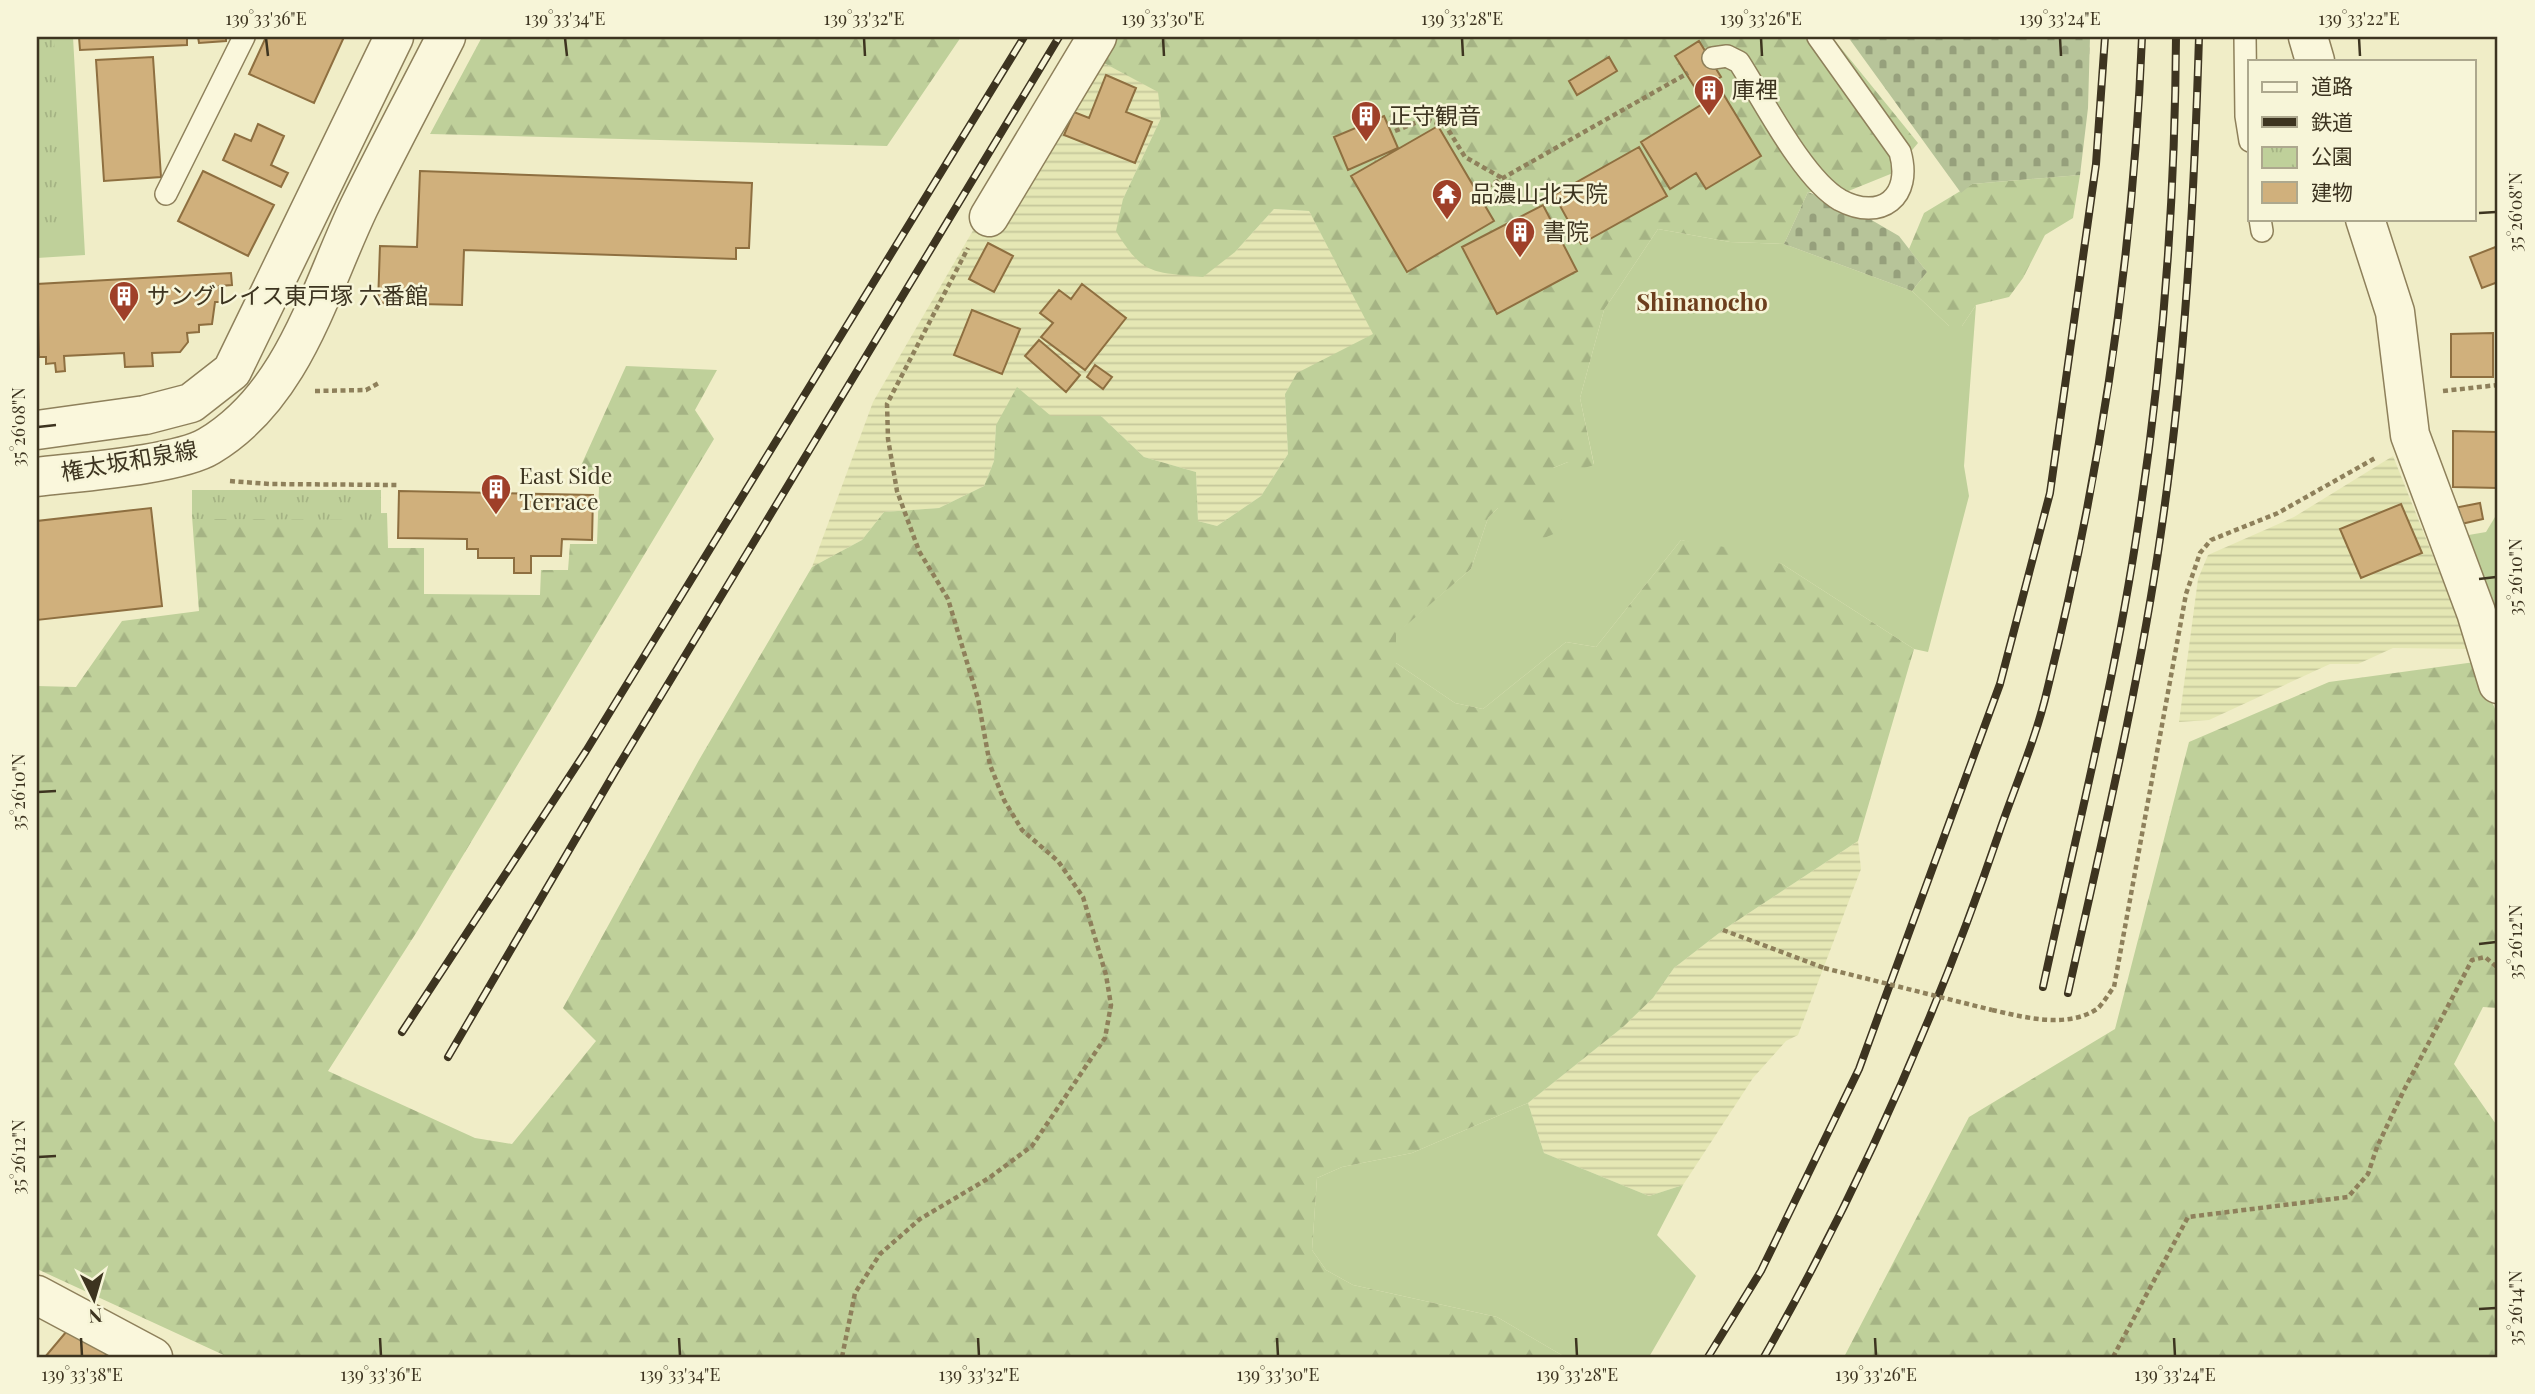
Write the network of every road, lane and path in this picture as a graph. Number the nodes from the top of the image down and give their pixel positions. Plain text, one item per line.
1 (244, 37) edge
2 (394, 37) edge
3 (446, 37) edge
4 (1097, 37) edge
5 (1818, 37) edge
6 (2245, 37) edge
7 (2308, 37) edge
8 (1713, 58) dead end
9 (2315, 60) edge
10 (1653, 94) dead end
11 (1424, 105) dead end
12 (1425, 119) junction
13 (2248, 128) edge
14 (1395, 131) dead end
15 (1503, 178) junction
16 (1487, 187) dead end
17 (166, 194) dead end
18 (989, 217) joint
19 (2365, 220) edge
20 (379, 383) dead end
21 (2498, 385) edge
22 (302, 391) dead end
23 (2405, 395) junction
24 (37, 430) edge
25 (2410, 435) junction
26 (37, 477) edge
27 (219, 480) dead end
28 (397, 485) dead end
29 (2498, 684) edge
30 (1723, 930) dead end
31 (2498, 968) edge
32 (37, 1295) edge
33 (153, 1357) edge
34 (842, 1357) edge
35 (2113, 1357) edge

1 - 17 lane
2 - 24 street, 権太坂和泉線
3 - 26 street, 権太坂和泉線
4 - 18 street
5 - 8 lane
6 - 13 lane
7 - 9 street
10 - 15 path
11 - 12 path
12 - 14 path
12 - 15 path
15 - 16 path
18 - 34 path
19 - 23 street
20 - 22 path
21 - 23 path
23 - 25 street
25 - 29 street
25 - 30 path, bridge
27 - 28 path
31 - 35 path
32 - 33 street

